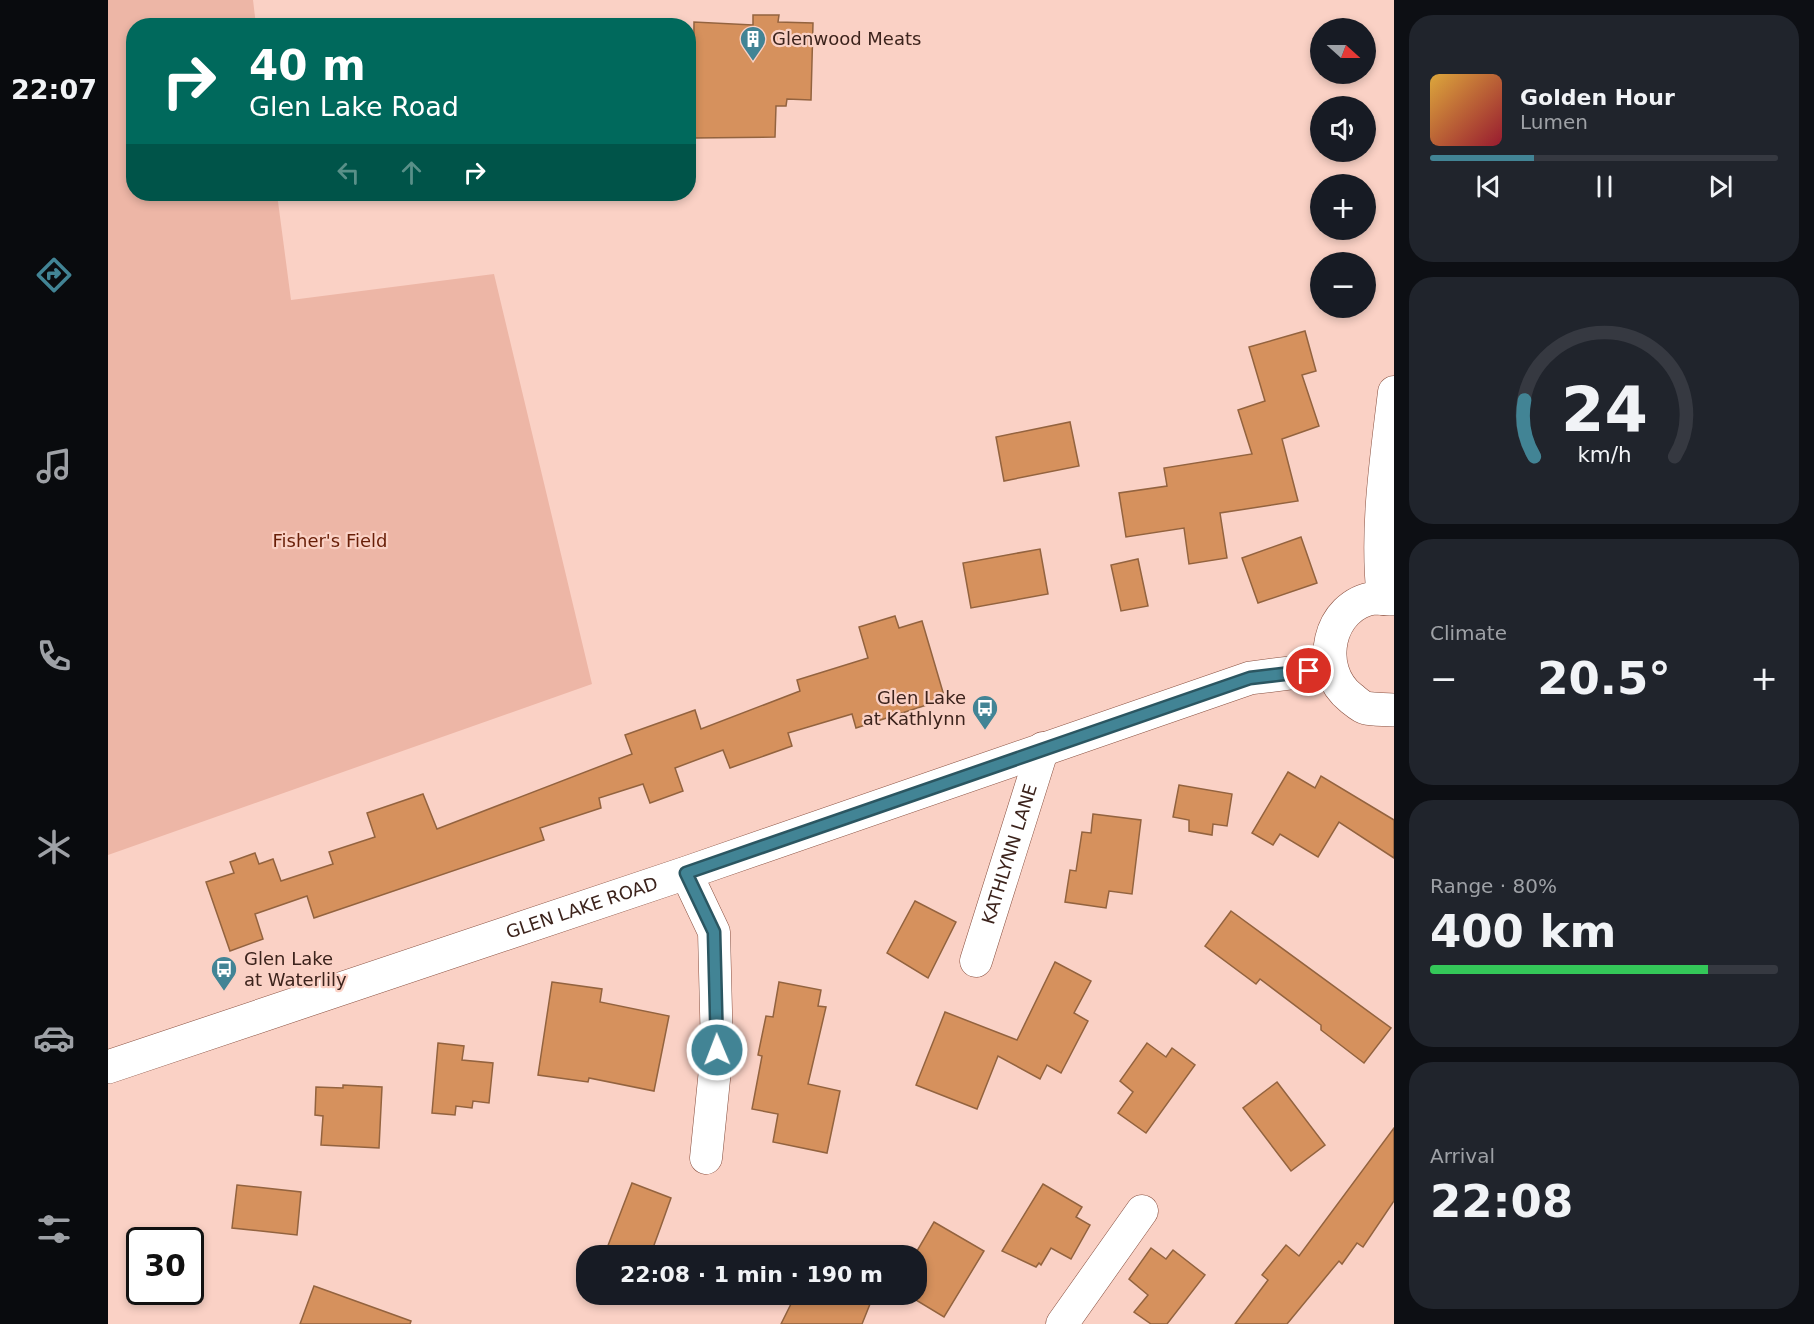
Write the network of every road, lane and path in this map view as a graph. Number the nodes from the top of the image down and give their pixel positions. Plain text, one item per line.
1 (1394, 392) edge
2 (1388, 599) edge
3 (1329, 668) junction
4 (1394, 710) edge
5 (1043, 747) junction
6 (686, 873) junction
7 (976, 961) dead end
8 (108, 1067) edge
9 (706, 1158) dead end
10 (1142, 1211) dead end
11 (1062, 1324) edge

1 - 2 street
2 - 3 street
3 - 4 street
3 - 5 street, GLEN LAKE ROAD
5 - 6 street, GLEN LAKE ROAD
5 - 7 street, KATHLYNN LANE
6 - 8 street, GLEN LAKE ROAD
6 - 9 street
10 - 11 street

